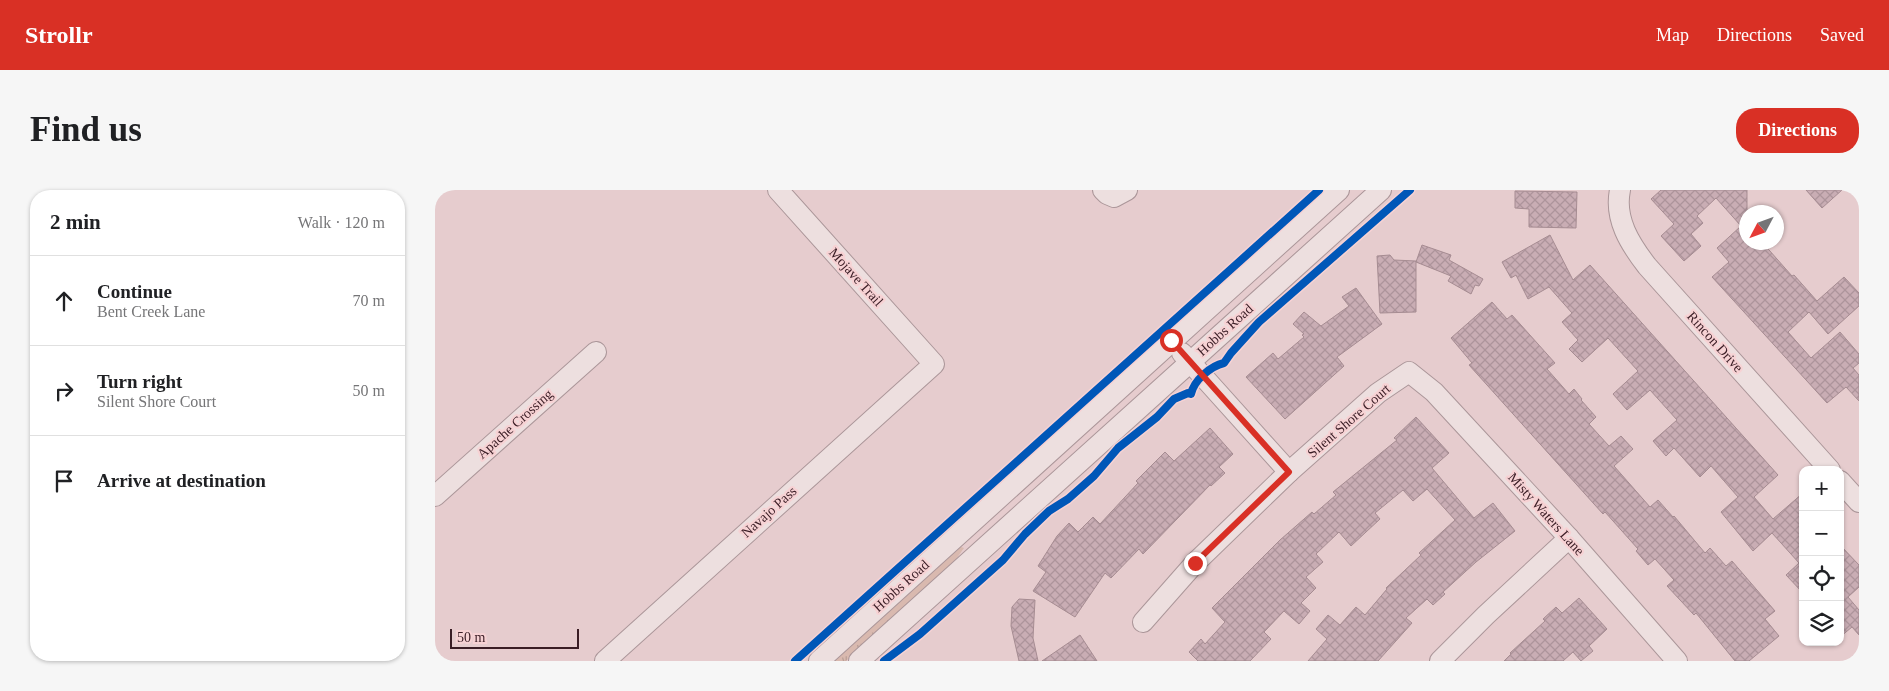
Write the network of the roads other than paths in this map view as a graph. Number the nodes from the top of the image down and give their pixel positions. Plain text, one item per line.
1 (778, 190) edge
2 (1339, 190) edge
3 (1381, 190) edge
4 (1619, 197) edge
5 (1171, 340) junction
6 (596, 352) dead end
7 (1189, 362) junction
8 (934, 364) joint
9 (1409, 372) joint
10 (1826, 466) edge
11 (1289, 472) junction
12 (1844, 486) edge
13 (435, 496) edge
14 (1859, 502) edge
15 (984, 512) junction
16 (1003, 532) junction
17 (1569, 538) junction
18 (1143, 622) dead end
19 (605, 661) edge
20 (819, 661) edge
21 (859, 661) edge
22 (1440, 661) edge
23 (1677, 661) edge

1 - 8 street, Mojave Trail
2 - 5 street, Hobbs Road
3 - 7 street, Hobbs Road
4 - 10 street, Rincon Drive
5 - 7 street
5 - 15 street, Hobbs Road
6 - 13 street, Apache Crossing
7 - 11 street
7 - 16 street, Hobbs Road
8 - 19 street, Navajo Pass
9 - 11 street, Silent Shore Court
9 - 17 street, Misty Waters Lane
11 - 18 street, Silent Shore Court
12 - 14 street
15 - 16 street
15 - 20 street, Hobbs Road
16 - 21 street, Hobbs Road
17 - 22 street
17 - 23 street, Misty Waters Lane

